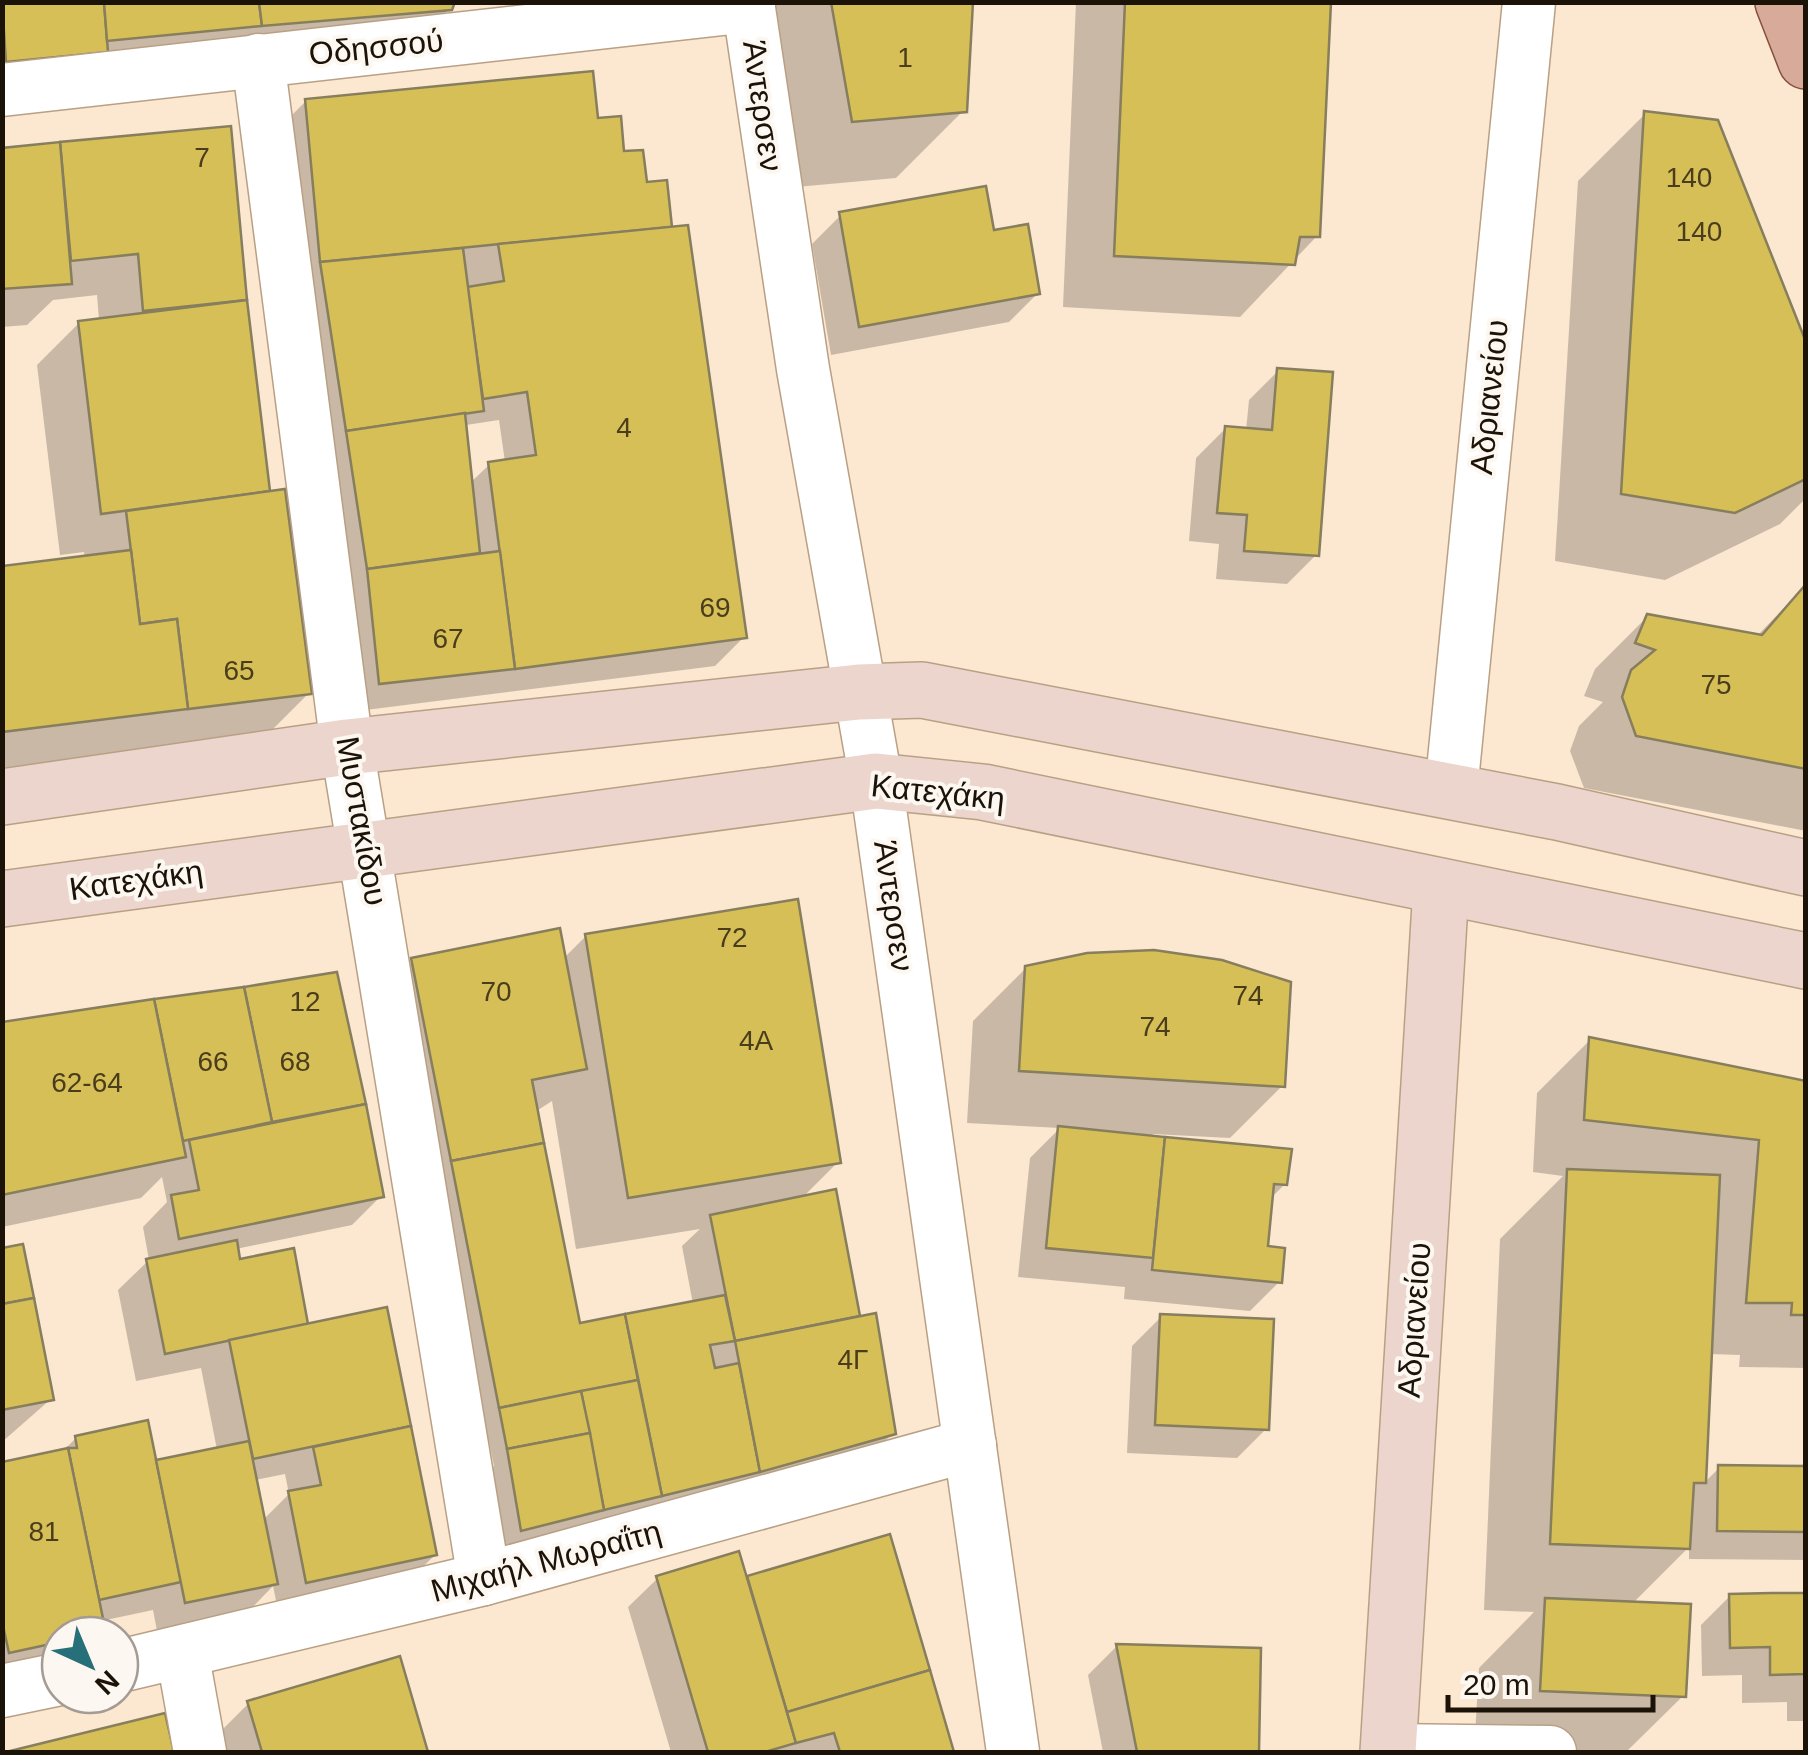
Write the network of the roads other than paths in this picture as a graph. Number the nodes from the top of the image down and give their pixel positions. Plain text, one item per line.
1 (1528, 2) edge
2 (1784, 2) edge
3 (749, 4) edge
4 (643, 9) edge
5 (258, 60) junction
6 (1806, 61) edge
7 (2, 90) edge
8 (858, 692) junction
9 (348, 747) junction
10 (876, 780) junction
11 (1451, 791) junction
12 (2, 797) edge
13 (367, 846) junction
14 (1806, 868) edge
15 (1441, 888) junction
16 (2, 899) edge
17 (1806, 961) edge
18 (970, 1444) junction
19 (484, 1580) junction
20 (182, 1652) junction
21 (140, 1661) edge
22 (40, 1682) edge
23 (2, 1691) edge
24 (1388, 1751) edge
25 (200, 1752) edge
26 (1013, 1752) edge
27 (1550, 1752) edge

1 - 11 street, Αδριανείου
2 - 6 main road
3 - 4 street, Οδησσού
3 - 8 street, Άντερσεν
4 - 5 street, Οδησσού
5 - 7 street, Οδησσού
5 - 9 street, Μυστακίδου
8 - 9 main road
8 - 10 street, Άντερσεν
8 - 11 main road
9 - 12 main road
9 - 13 street, Μυστακίδου
10 - 13 main road, Κατεχάκη
10 - 15 main road, Κατεχάκη
10 - 18 street, Άντερσεν
11 - 14 main road
13 - 16 main road, Κατεχάκη
13 - 19 street, Μυστακίδου
15 - 17 main road, Κατεχάκη
15 - 24 main road, Αδριανείου
18 - 19 street, Μιχαήλ Μωραΐτη
18 - 26 street, Άντερσεν
19 - 20 street, Μιχαήλ Μωραΐτη
20 - 21 street, Μιχαήλ Μωραΐτη
20 - 25 street
22 - 23 street
24 - 27 street

